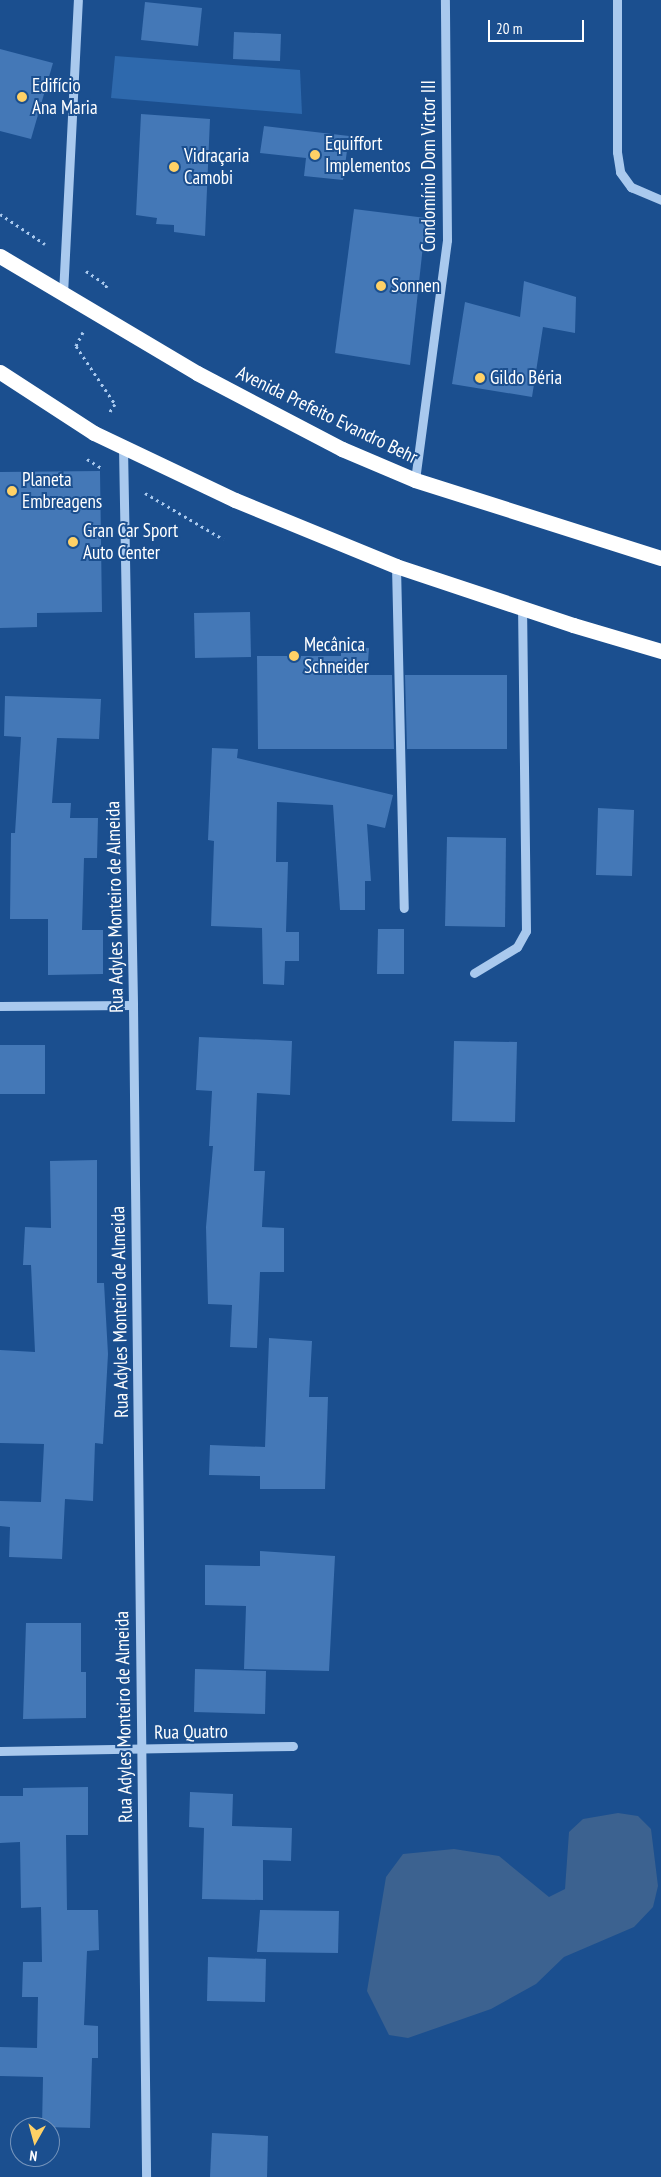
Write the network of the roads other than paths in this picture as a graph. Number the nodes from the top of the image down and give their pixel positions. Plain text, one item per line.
1 (78, 0) edge
2 (445, 0) edge
3 (617, 0) edge
4 (661, 200) edge
5 (0, 256) edge
6 (63, 294) junction
7 (0, 372) edge
8 (123, 447) junction
9 (415, 480) junction
10 (661, 558) edge
11 (396, 566) junction
12 (522, 609) junction
13 (661, 650) edge
14 (404, 908) dead end
15 (474, 972) dead end
16 (133, 1005) junction
17 (0, 1006) edge
18 (293, 1746) dead end
19 (141, 1749) junction
20 (0, 1751) edge
21 (146, 2177) edge

1 - 6 street
2 - 9 street, Condomínio Dom Victor III
3 - 4 street
5 - 6 highway, Avenida Prefeito Evandro Behr
6 - 9 highway, Avenida Prefeito Evandro Behr
7 - 8 highway
8 - 11 highway
8 - 16 street, Rua Adyles Monteiro de Almeida
9 - 10 highway, Avenida Prefeito Evandro Behr
11 - 12 highway
11 - 14 street
12 - 13 highway
12 - 15 street
16 - 17 street
16 - 19 street, Rua Adyles Monteiro de Almeida
18 - 19 street, Rua Quatro
19 - 20 street, Rua Quatro
19 - 21 street, Rua Adyles Monteiro de Almeida

